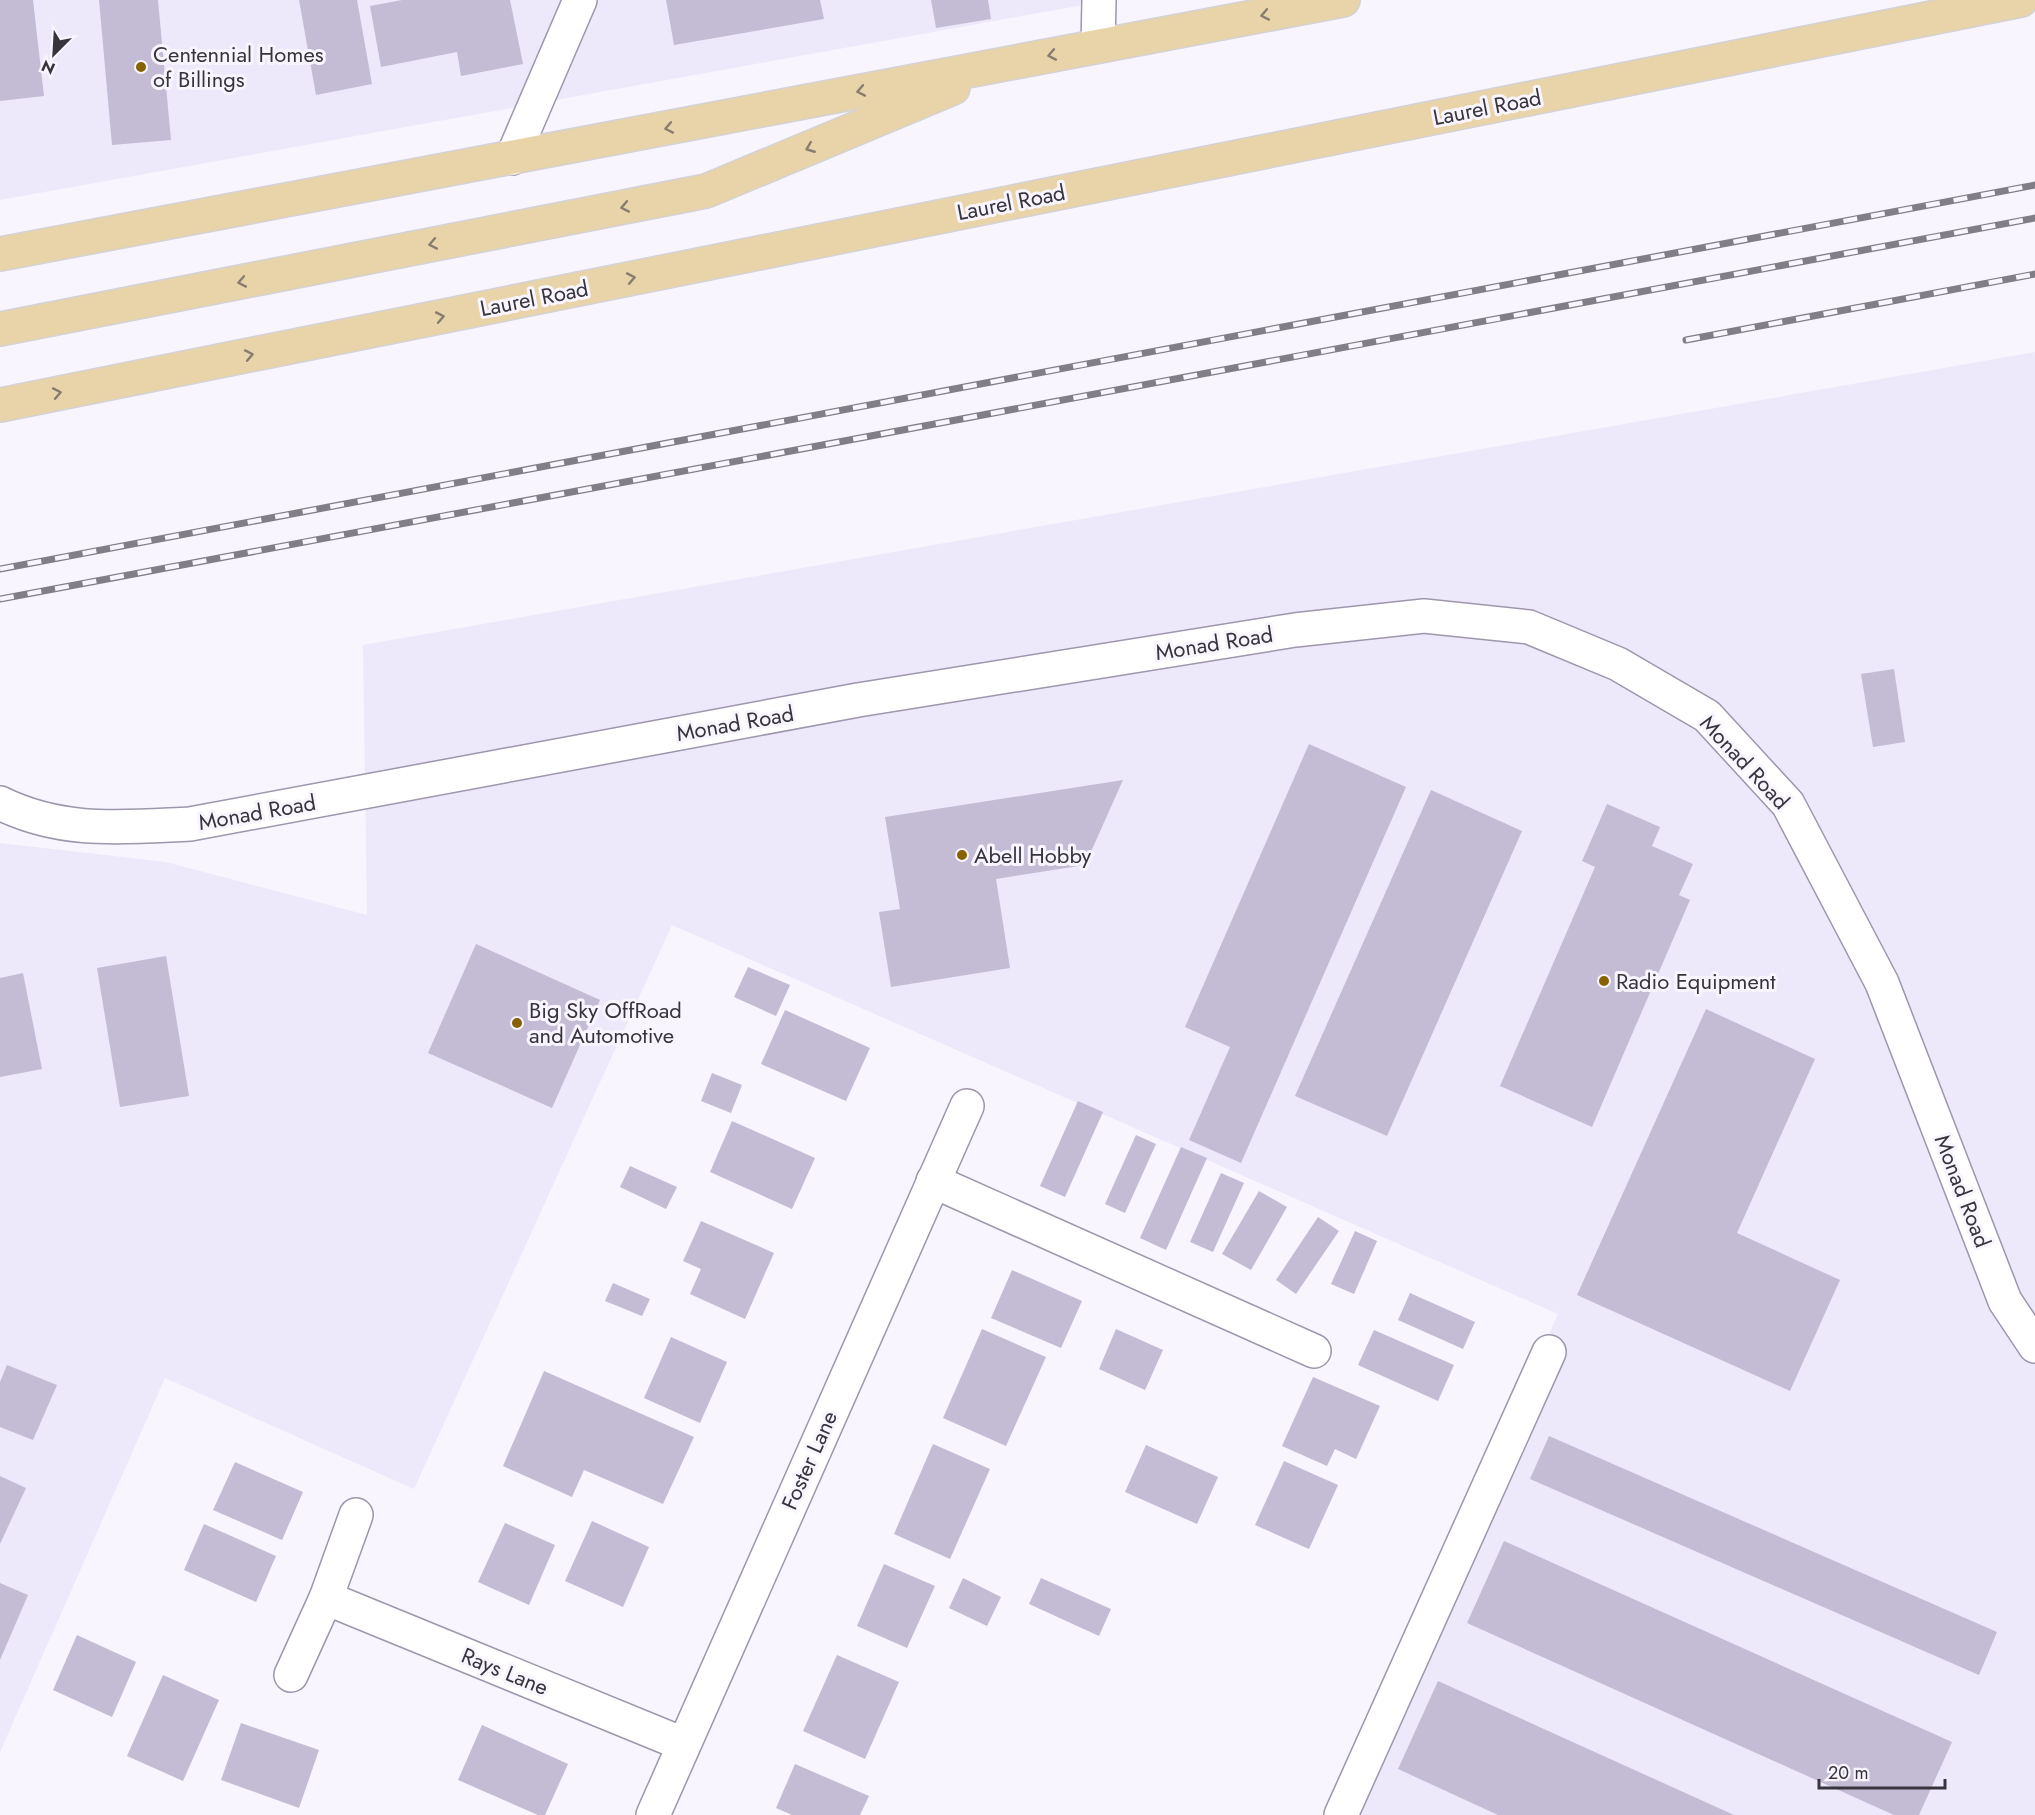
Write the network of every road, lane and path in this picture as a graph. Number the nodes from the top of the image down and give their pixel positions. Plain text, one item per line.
1 (580, 0) edge
2 (1099, 0) edge
3 (1343, 0) edge
4 (2021, 0) edge
5 (1098, 46) junction
6 (1019, 61) junction
7 (512, 158) junction
8 (0, 254) edge
9 (0, 329) edge
10 (0, 405) edge
11 (0, 803) edge
12 (967, 1106) dead end
13 (933, 1182) junction
14 (2035, 1346) edge
15 (1314, 1351) dead end
16 (1549, 1352) dead end
17 (356, 1515) dead end
18 (326, 1598) junction
19 (291, 1675) dead end
20 (683, 1744) junction
21 (652, 1815) edge
22 (1341, 1815) edge

1 - 7 street
2 - 5 street
3 -> 5 main road
10 -> 4 main road, Laurel Road
5 -> 6 main road
6 -> 7 main road
6 -> 9 main road
7 - 8 main road
11 - 14 street, Monad Road
12 - 13 street, Foster Lane
13 - 15 street
13 - 20 street, Foster Lane
16 - 22 street
17 - 18 street
18 - 19 street
18 - 20 street, Rays Lane
20 - 21 street, Foster Lane

